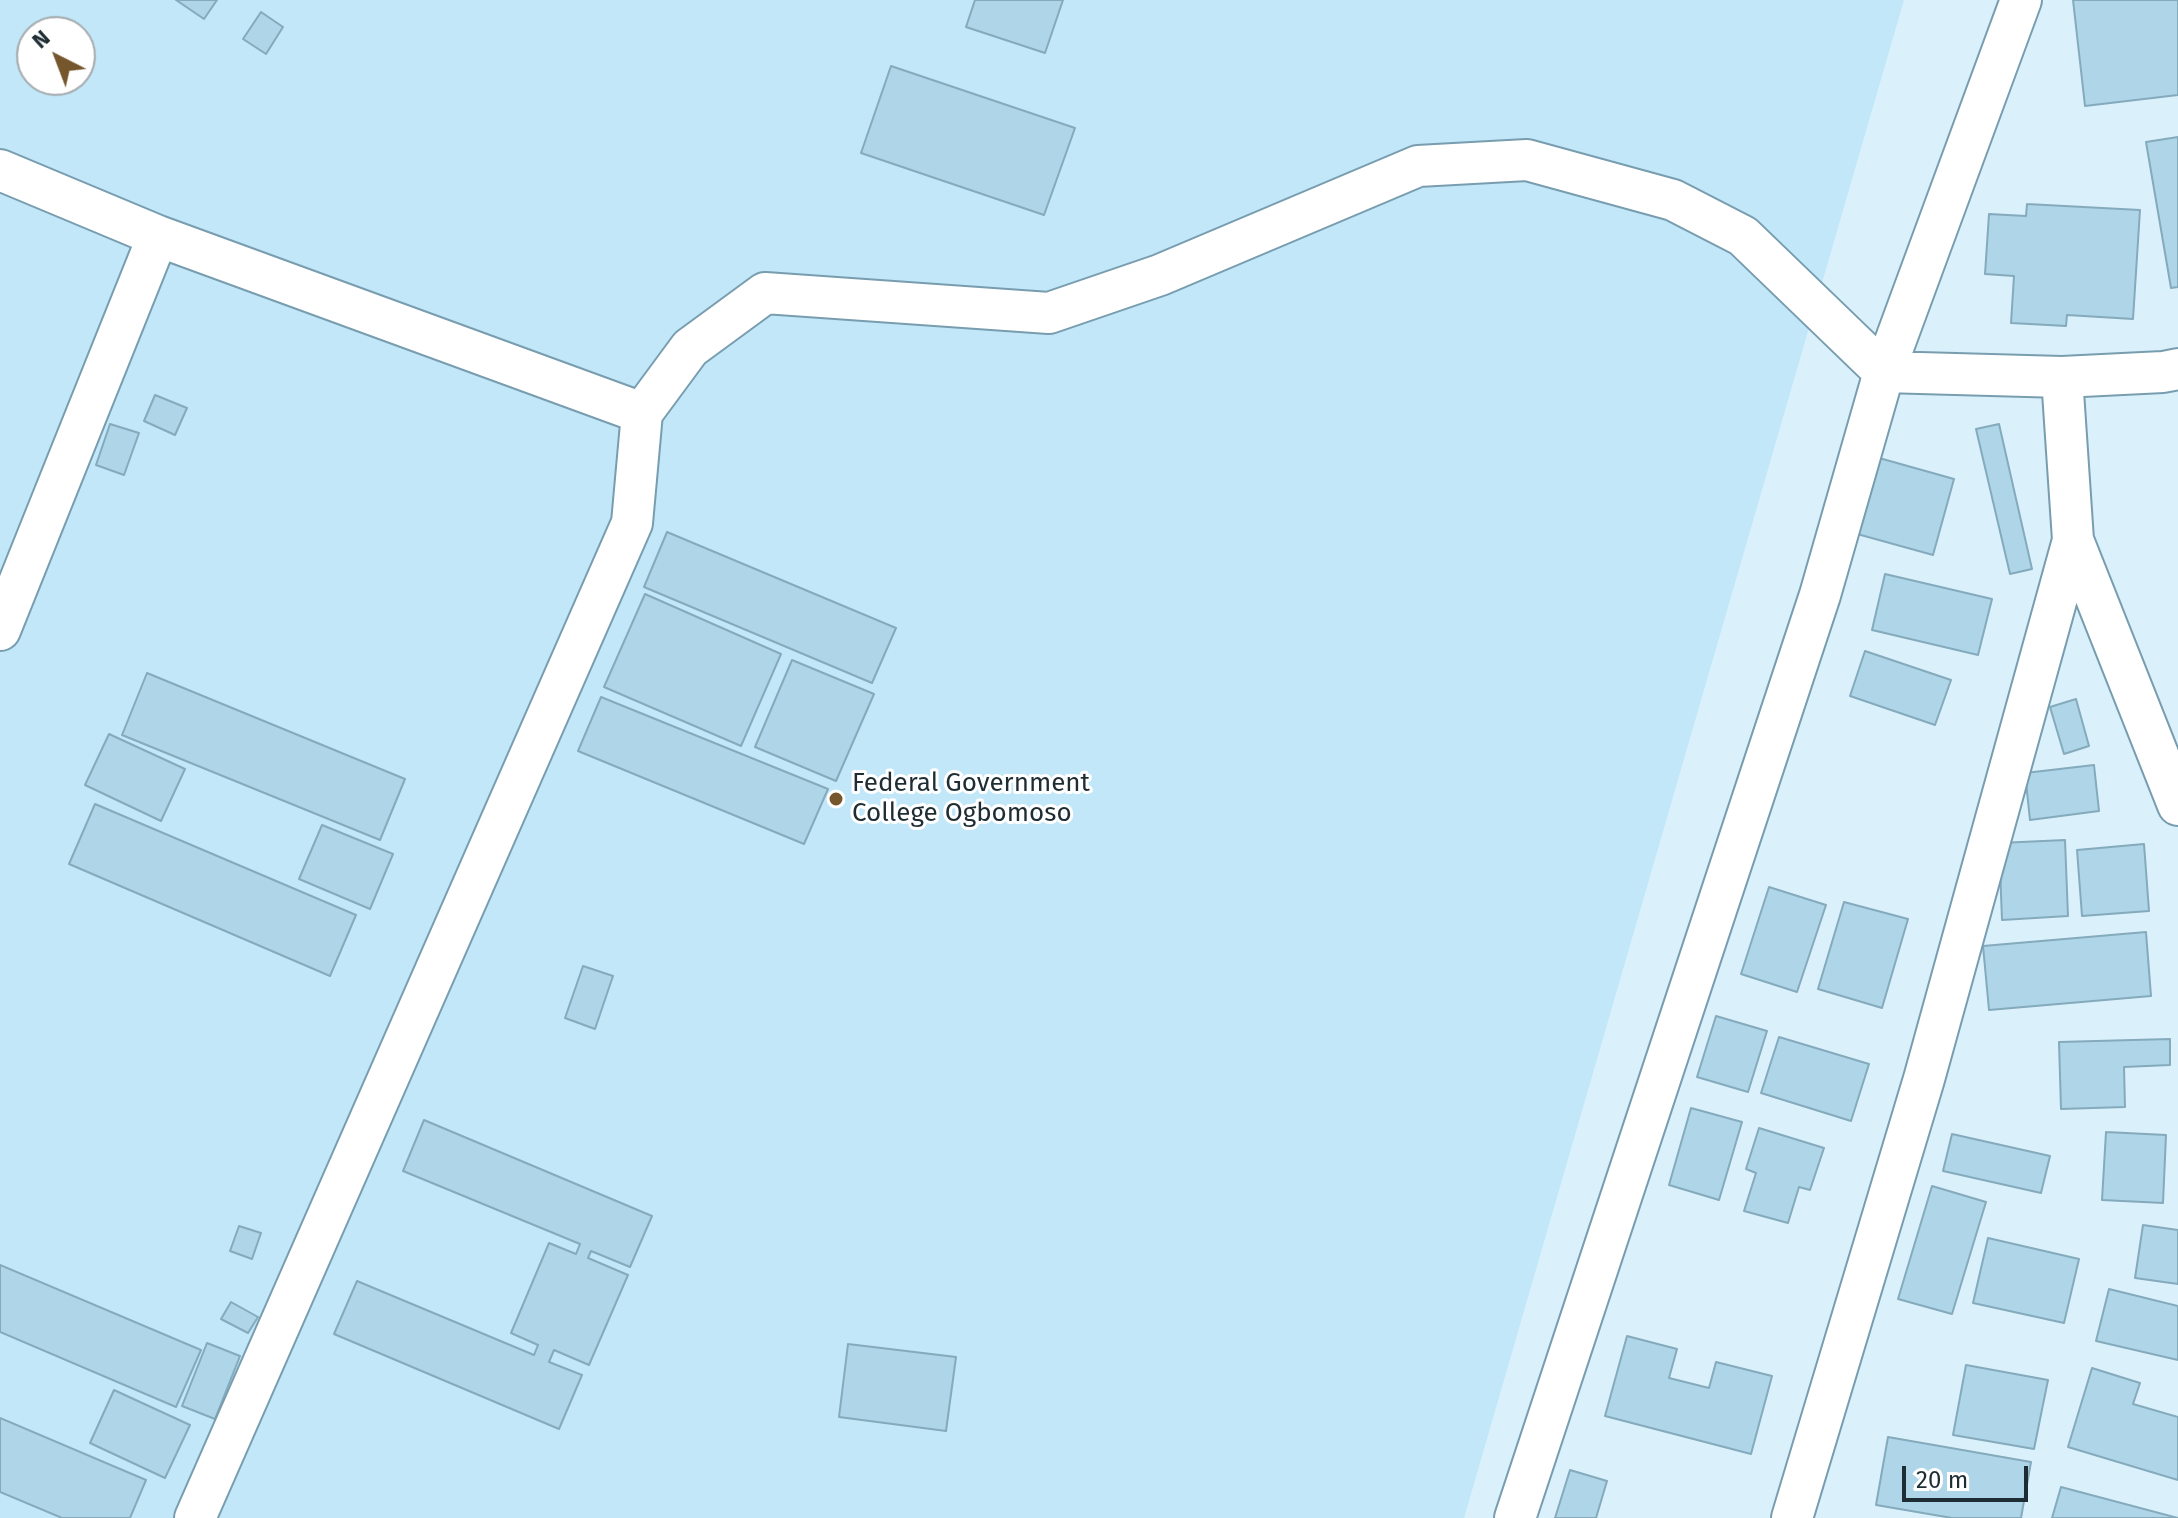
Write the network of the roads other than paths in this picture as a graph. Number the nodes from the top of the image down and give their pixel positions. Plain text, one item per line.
1 (2021, 0) edge
2 (0, 170) edge
3 (158, 236) junction
4 (2178, 369) edge
5 (1884, 372) junction
6 (2062, 377) junction
7 (642, 413) junction
8 (2073, 540) junction
9 (0, 630) edge
10 (2178, 805) edge
11 (195, 1518) edge
12 (1515, 1518) edge
13 (1792, 1518) edge

1 - 5 street
2 - 3 street
3 - 7 street
3 - 9 street
4 - 6 street
5 - 6 street
5 - 7 street
5 - 12 street
6 - 8 street
7 - 11 street
8 - 10 street
8 - 13 street

